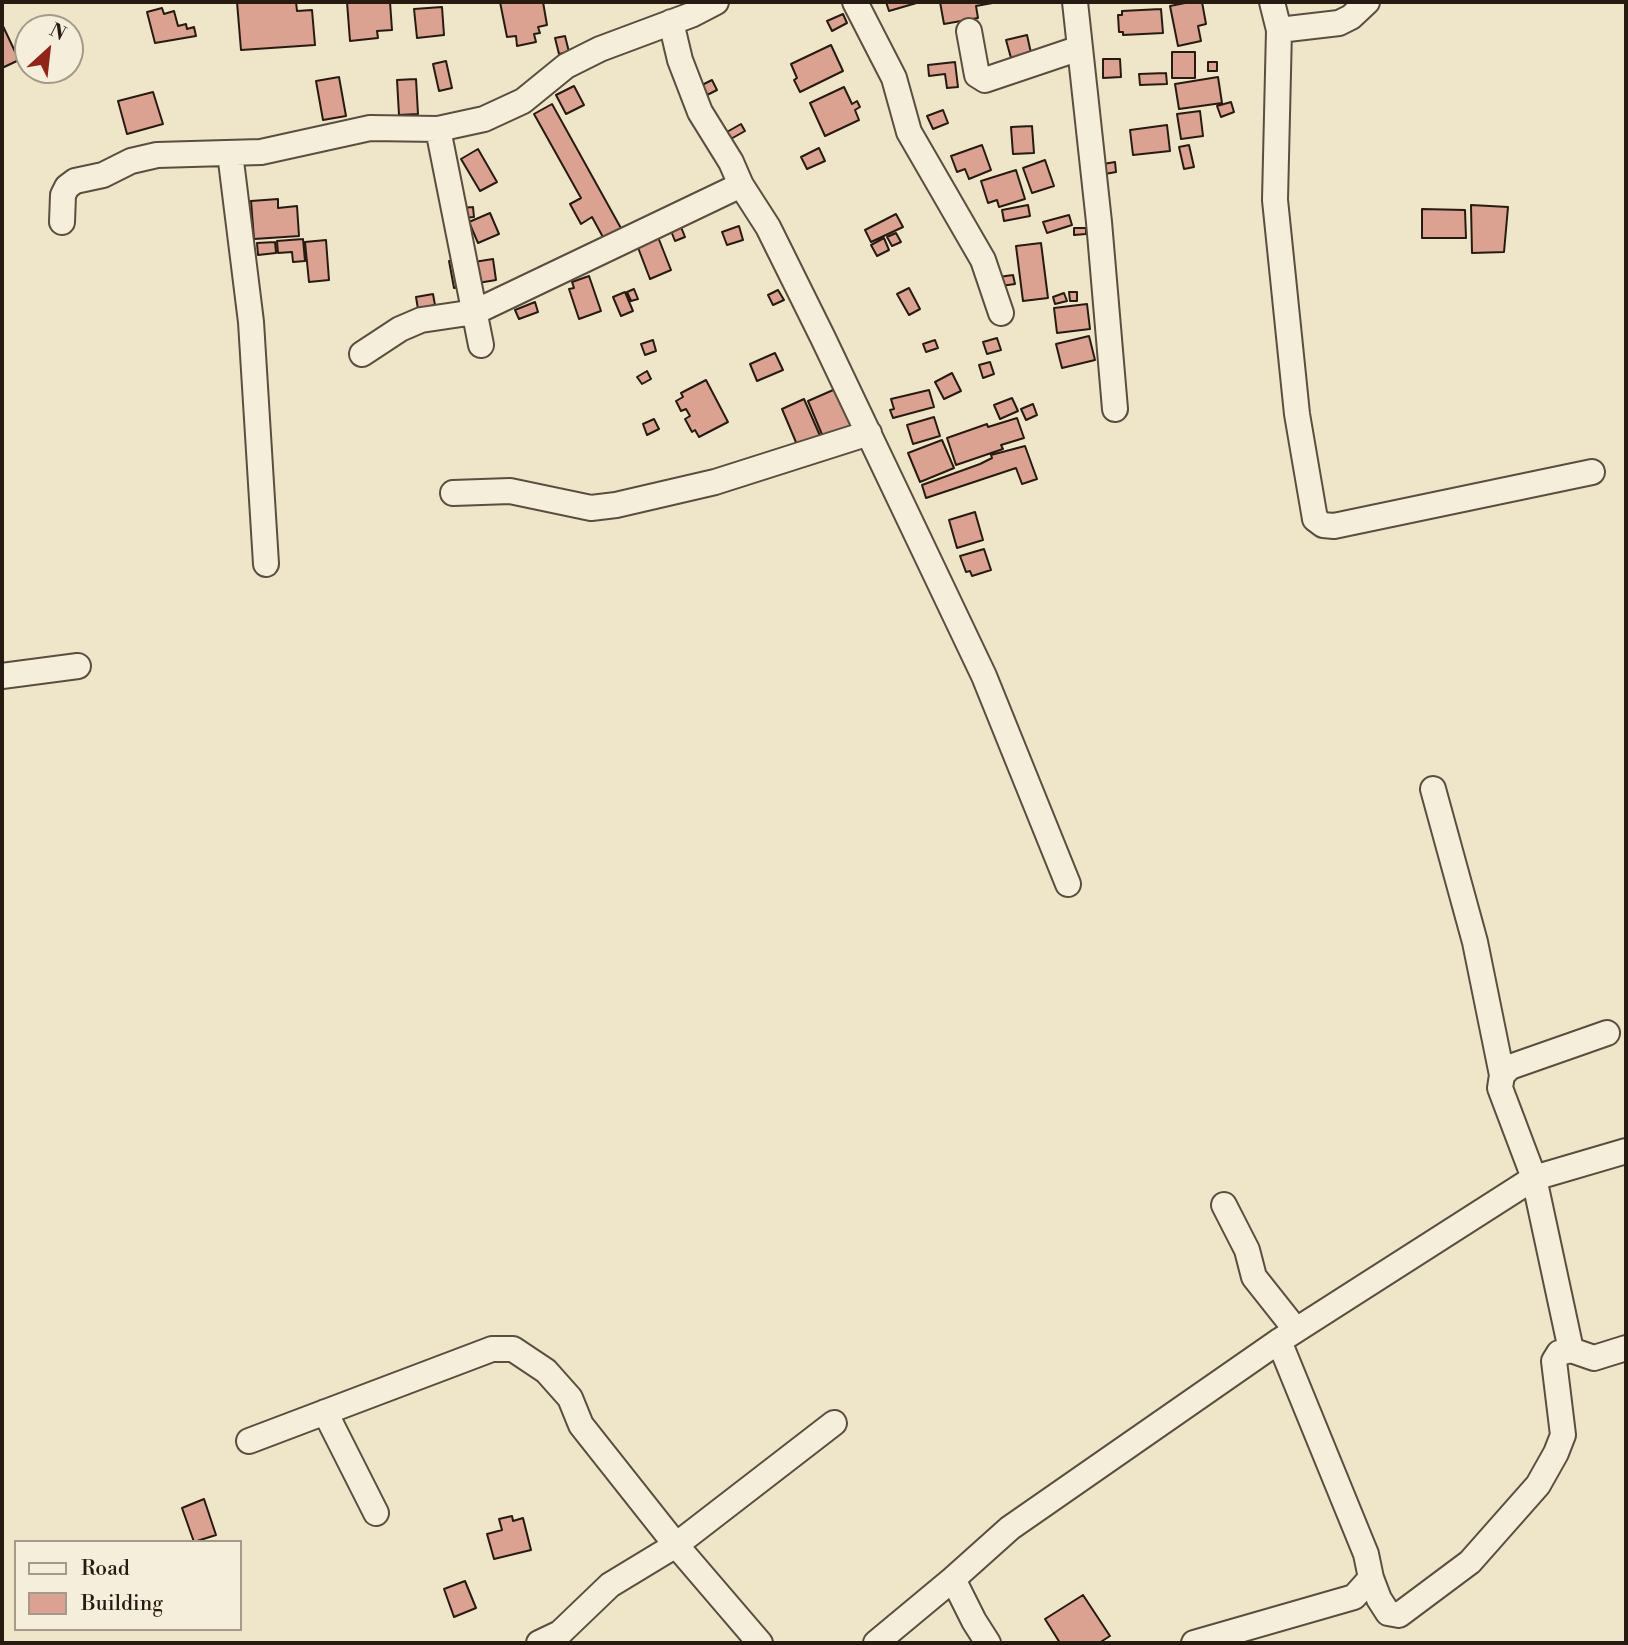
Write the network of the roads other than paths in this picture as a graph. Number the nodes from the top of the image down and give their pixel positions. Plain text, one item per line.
1 (716, 2) edge
2 (855, 2) edge
3 (1075, 2) edge
4 (1272, 2) edge
5 (1367, 2) edge
6 (671, 22) junction
7 (1279, 30) junction
8 (969, 31) dead end
9 (1080, 48) junction
10 (438, 129) junction
11 (230, 153) junction
12 (740, 185) junction
13 (62, 222) dead end
14 (475, 312) junction
15 (1001, 313) dead end
16 (481, 345) dead end
17 (362, 354) dead end
18 (1115, 409) dead end
19 (869, 433) junction
20 (1592, 472) dead end
21 (453, 493) dead end
22 (266, 564) dead end
23 (78, 666) dead end
24 (3, 671) edge
25 (1433, 789) dead end
26 (1068, 884) dead end
27 (1607, 1032) dead end
28 (1502, 1075) junction
29 (1626, 1152) edge
30 (1534, 1178) junction
31 (1224, 1205) dead end
32 (1287, 1335) junction
33 (1626, 1348) edge
34 (1571, 1350) junction
35 (325, 1412) junction
36 (834, 1423) dead end
37 (249, 1441) dead end
38 (376, 1514) dead end
39 (676, 1545) junction
40 (1371, 1578) junction
41 (953, 1579) junction
42 (539, 1643) edge
43 (760, 1643) edge
44 (876, 1643) edge
45 (988, 1643) edge
46 (1194, 1643) edge

1 - 6 street
2 - 15 street
3 - 9 street
4 - 7 street
5 - 7 street
6 - 10 street
6 - 12 street
7 - 20 street
8 - 9 street
9 - 18 street
10 - 11 street
10 - 14 street
11 - 13 street
11 - 22 street
12 - 14 street
12 - 19 street
14 - 16 street
14 - 17 street
19 - 21 street
19 - 26 street
23 - 24 street
25 - 28 street
27 - 28 street
28 - 30 street
29 - 30 street
30 - 32 street
30 - 34 street
31 - 32 street
32 - 40 street
32 - 41 street
33 - 34 street
34 - 40 street
35 - 37 street
35 - 38 street
35 - 39 street
36 - 39 street
39 - 42 street
39 - 43 street
40 - 46 street
41 - 44 street
41 - 45 street

